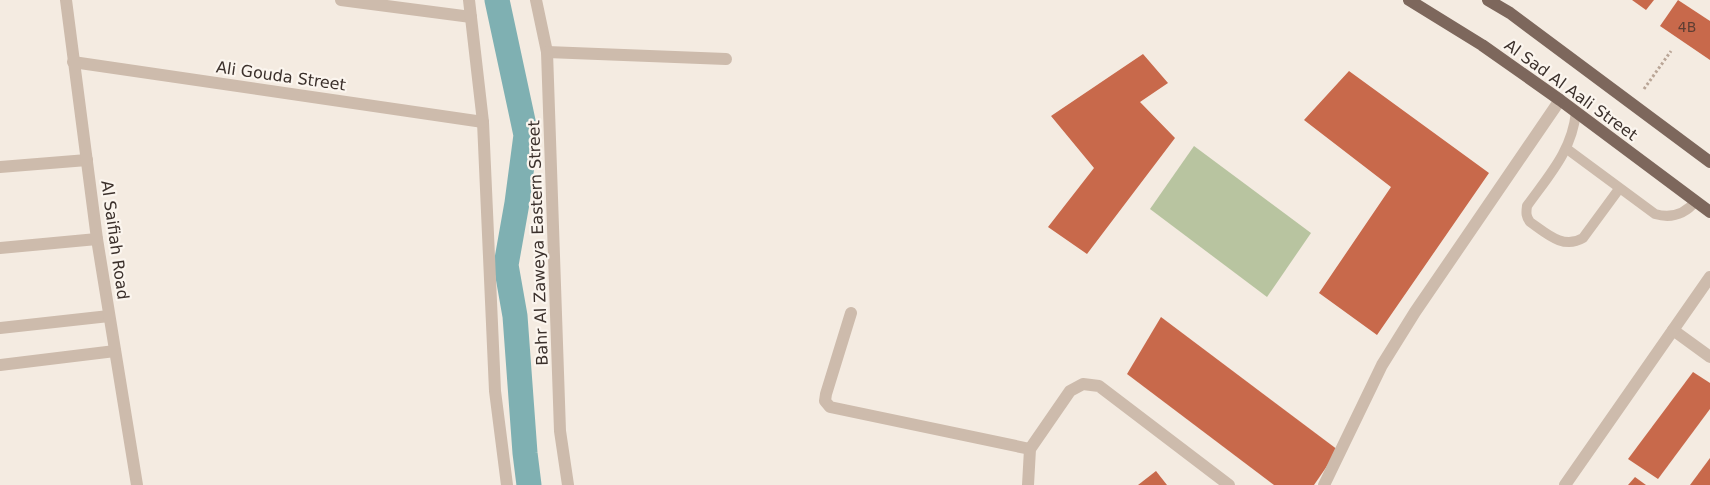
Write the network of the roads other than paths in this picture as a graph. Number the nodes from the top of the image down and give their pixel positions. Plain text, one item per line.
1 (66, 0) edge
2 (342, 0) edge
3 (469, 0) edge
4 (536, 0) edge
5 (1409, 0) edge
6 (1488, 0) edge
7 (471, 17) junction
8 (547, 52) junction
9 (726, 59) dead end
10 (73, 62) junction
11 (1560, 100) junction
12 (1576, 112) junction
13 (483, 122) junction
14 (1567, 149) junction
15 (87, 160) junction
16 (1710, 162) edge
17 (0, 167) edge
18 (1619, 189) junction
19 (1696, 201) junction
20 (1710, 212) edge
21 (97, 238) junction
22 (0, 248) edge
23 (1710, 277) edge
24 (851, 313) dead end
25 (110, 316) junction
26 (0, 328) edge
27 (1673, 330) junction
28 (115, 351) junction
29 (1710, 357) edge
30 (0, 366) edge
31 (1030, 449) junction
32 (137, 485) edge
33 (507, 485) edge
34 (568, 485) edge
35 (1028, 485) edge
36 (1229, 485) edge
37 (1324, 485) edge
38 (1565, 485) edge

1 - 10 street, Al Saifiah Road
2 - 7 street
3 - 7 street
4 - 8 street, Bahr Al Zaweya Eastern Street
5 - 11 main road, Al Sad Al Aali Street
6 - 16 main road, Al Sad Al Aali Street
7 - 13 street
8 - 9 street
8 - 34 street, Bahr Al Zaweya Eastern Street
10 - 13 street, Ali Gouda Street
10 - 15 street, Al Saifiah Road
11 - 12 main road, Al Sad Al Aali Street
11 - 37 street
12 - 14 lane
12 - 19 main road, Al Sad Al Aali Street
13 - 33 street
14 - 18 lane
14 - 18 lane
15 - 17 street
15 - 21 street, Al Saifiah Road
18 - 19 lane
19 - 20 main road, Al Sad Al Aali Street
21 - 22 street
21 - 25 street, Al Saifiah Road
23 - 27 street
24 - 31 street
25 - 26 street
25 - 28 street, Al Saifiah Road
27 - 29 street
27 - 38 street
28 - 30 street
28 - 32 street, Al Saifiah Road
31 - 35 street
31 - 36 street

